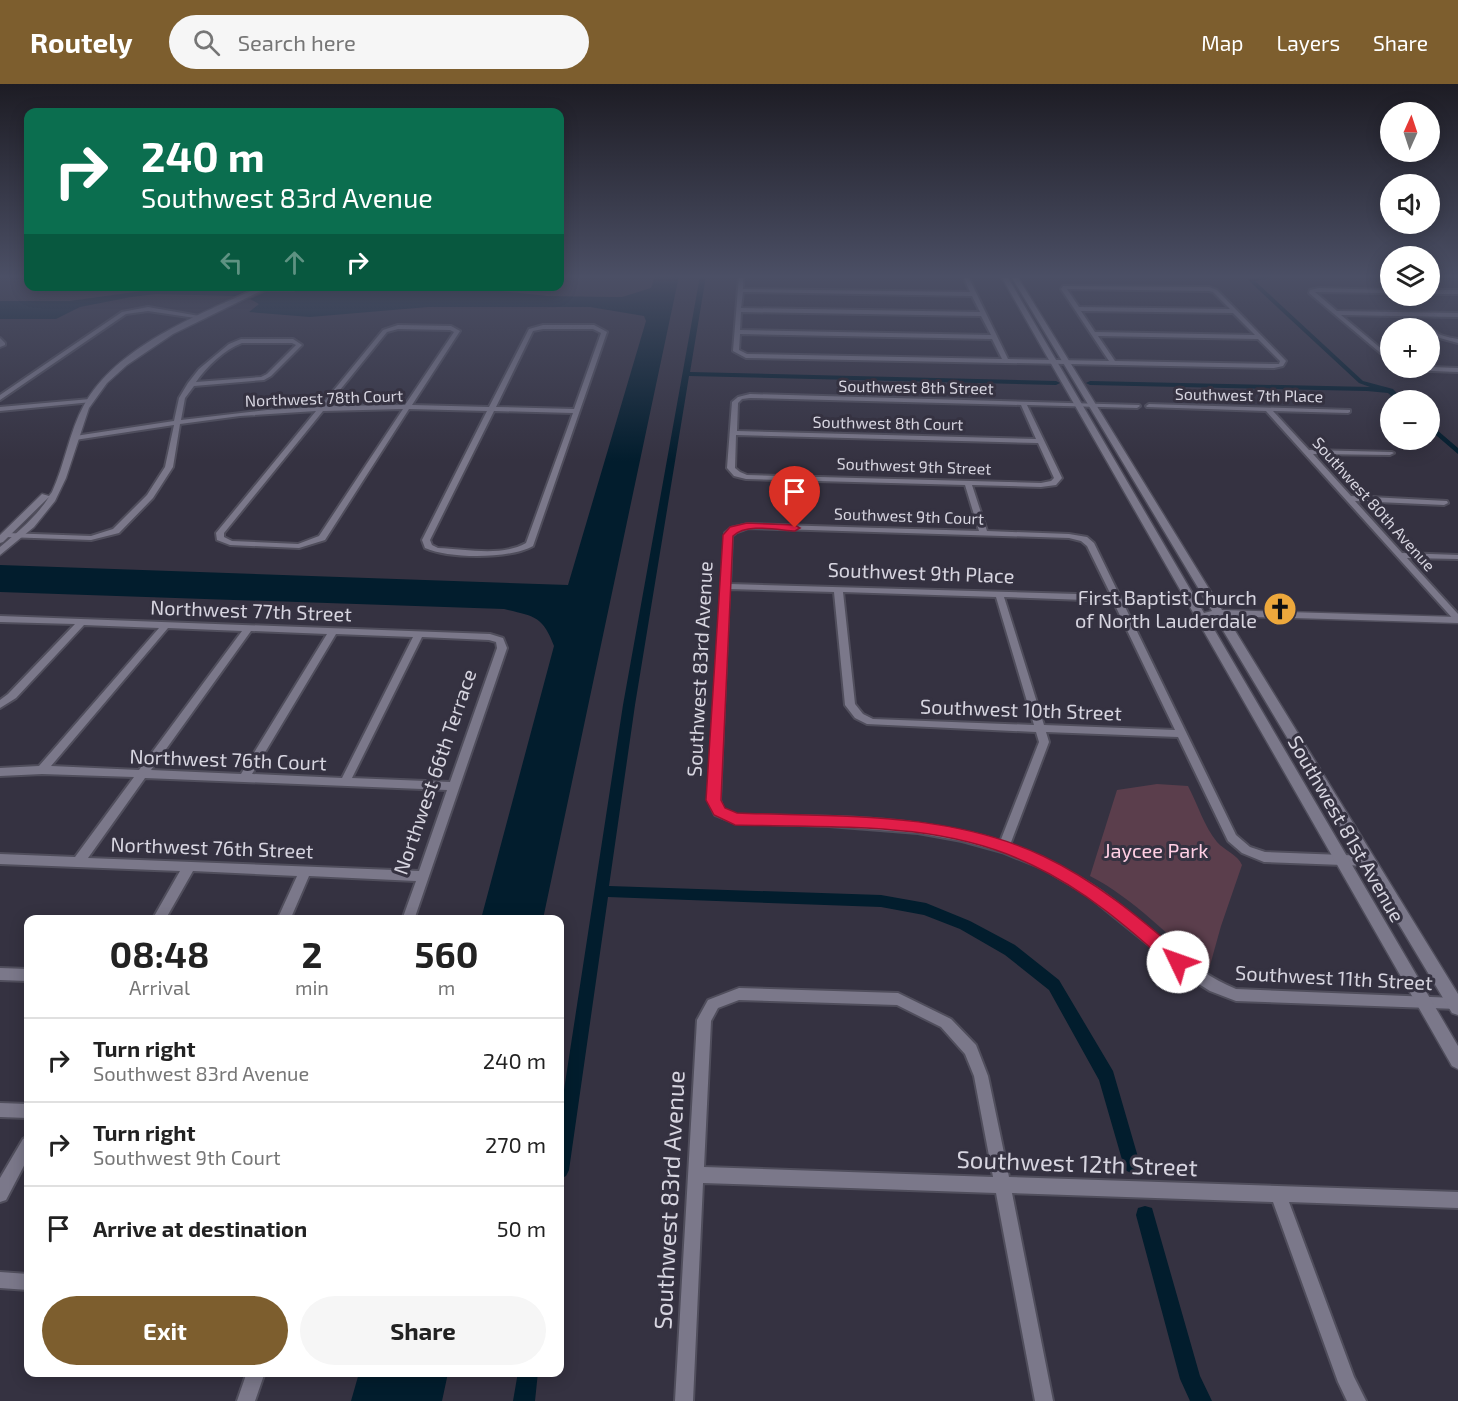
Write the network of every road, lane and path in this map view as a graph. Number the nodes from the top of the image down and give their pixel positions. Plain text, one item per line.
1 (87, 337) edge
2 (165, 337) edge
3 (380, 337) edge
4 (453, 337) edge
5 (527, 337) edge
6 (602, 337) edge
7 (737, 337) edge
8 (994, 337) edge
9 (1039, 337) edge
10 (1051, 337) edge
11 (1096, 337) edge
12 (1260, 337) edge
13 (1364, 337) edge
14 (1380, 351) edge
15 (1006, 361) junction
16 (1053, 362) junction
17 (1066, 362) junction
18 (1113, 363) junction
19 (1440, 369) edge
20 (1458, 370) edge
21 (190, 384) junction
22 (0, 398) edge
23 (90, 400) junction
24 (1023, 403) junction
25 (1077, 404) junction
26 (1092, 405) junction
27 (1137, 406) dead end
28 (1149, 406) dead end
29 (322, 408) junction
30 (407, 408) junction
31 (0, 409) edge
32 (492, 409) junction
33 (1268, 410) junction
34 (577, 411) junction
35 (1348, 411) dead end
36 (177, 423) junction
37 (733, 433) junction
38 (75, 438) junction
39 (1042, 441) junction
40 (1307, 452) junction
41 (1390, 453) dead end
42 (60, 480) junction
43 (968, 483) junction
44 (1348, 498) junction
45 (1444, 503) dead end
46 (734, 530) joint
47 (984, 533) junction
48 (19, 536) junction
49 (3, 538) edge
50 (0, 552) edge
51 (1401, 555) junction
52 (1458, 557) edge
53 (725, 586) junction
54 (838, 589) junction
55 (999, 594) junction
56 (1116, 598) junction
57 (1220, 616) junction
58 (1201, 617) junction
59 (0, 619) edge
60 (1458, 620) edge
61 (82, 622) junction
62 (165, 626) junction
63 (1458, 628) edge
64 (248, 629) junction
65 (333, 632) junction
66 (418, 634) junction
67 (500, 640) joint
68 (2, 704) edge
69 (1042, 729) junction
70 (1183, 734) junction
71 (42, 770) junction
72 (0, 772) edge
73 (143, 775) junction
74 (244, 778) junction
75 (345, 782) junction
76 (454, 786) junction
77 (719, 812) joint
78 (1004, 847) junction
79 (0, 859) edge
80 (1341, 860) junction
81 (79, 861) junction
82 (1369, 861) junction
83 (189, 867) junction
84 (305, 871) junction
85 (423, 876) junction
86 (161, 915) edge
87 (285, 915) edge
88 (410, 915) edge
89 (0, 974) edge
90 (24, 975) edge
91 (1424, 1002) junction
92 (1457, 1006) edge
93 (1458, 1060) edge
94 (0, 1110) edge
95 (24, 1111) edge
96 (24, 1151) edge
97 (695, 1175) junction
98 (1004, 1186) junction
99 (0, 1194) edge
100 (1278, 1195) junction
101 (1458, 1200) edge
102 (0, 1280) edge
103 (24, 1282) edge
104 (254, 1377) edge
105 (246, 1401) edge
106 (684, 1401) edge
107 (1044, 1401) edge
108 (1358, 1401) edge

1 - 22 street
2 - 23 street
3 - 29 street
4 - 30 street
5 - 32 street
6 - 34 street
7 - 15 street
8 - 15 street
9 - 16 street, Southwest 81st Avenue
10 - 17 street, Southwest 81st Avenue
11 - 18 street
12 - 18 street
13 - 14 street
15 - 16 street
16 - 17 street
16 - 25 street, Southwest 81st Avenue
17 - 18 street
17 - 26 street, Southwest 81st Avenue
19 - 20 street
21 - 21 street
21 - 36 street
23 - 31 street
23 - 38 street
24 - 25 street, Southwest 8th Street
24 - 37 street, Southwest 8th Street
24 - 39 street
25 - 26 street, Southwest 8th Street
25 - 58 street, Southwest 81st Avenue
26 - 27 street
26 - 57 street, Southwest 81st Avenue
28 - 33 street, Southwest 7th Place
29 - 30 street, Northwest 78th Court
29 - 30 street
29 - 36 street, Northwest 78th Court
30 - 32 street, Northwest 78th Court
32 - 34 street, Northwest 78th Court
32 - 34 street
33 - 35 street, Southwest 7th Place
33 - 40 street, Southwest 80th Avenue
36 - 38 street, Northwest 78th Court
36 - 48 street
37 - 39 street, Southwest 8th Court
37 - 43 street, Southwest 9th Street
38 - 42 street
39 - 43 street, Southwest 9th Street
40 - 41 street
40 - 44 street, Southwest 80th Avenue
42 - 48 street
42 - 49 street
43 - 47 street
44 - 45 street
44 - 51 street, Southwest 80th Avenue
46 - 47 street, Southwest 9th Court
46 - 53 street, Southwest 83rd Avenue
47 - 56 street, Southwest 9th Court
48 - 49 street
48 - 50 street
51 - 52 street
51 - 60 street, Southwest 80th Avenue
53 - 54 street, Southwest 9th Place
53 - 77 street, Southwest 83rd Avenue
54 - 55 street, Southwest 9th Place
54 - 69 street, Southwest 10th Street
55 - 56 street, Southwest 9th Place
55 - 69 street
56 - 70 street
57 - 58 street
57 - 60 street
57 - 63 street
57 - 82 street, Southwest 81st Avenue
58 - 80 street, Southwest 81st Avenue
59 - 61 street, Northwest 77th Street
61 - 62 street, Northwest 77th Street
61 - 68 street
62 - 64 street, Northwest 77th Street
62 - 71 street
64 - 65 street, Northwest 77th Street
64 - 73 street
65 - 66 street, Northwest 77th Street
65 - 74 street
66 - 67 street, Northwest 77th Street
66 - 75 street
67 - 76 street, Northwest 66th Terrace
69 - 70 street, Southwest 10th Street
69 - 78 street
70 - 80 street
71 - 72 street, Northwest 76th Court
71 - 73 street, Northwest 76th Court
73 - 74 street, Northwest 76th Court
73 - 81 street
74 - 75 street, Northwest 76th Court
75 - 76 street, Northwest 76th Court
76 - 85 street, Northwest 66th Terrace
77 - 78 street, Southwest 11th Street
78 - 91 street, Southwest 11th Street
79 - 81 street, Northwest 76th Street
80 - 82 street
80 - 91 street, Southwest 81st Avenue
81 - 83 street, Northwest 76th Street
82 - 92 street, Southwest 81st Avenue
83 - 84 street, Northwest 76th Street
83 - 86 street
84 - 85 street, Northwest 76th Street
84 - 87 street
85 - 88 street, Northwest 66th Terrace
89 - 90 street
91 - 92 street, Southwest 11th Street
91 - 93 street, Southwest 81st Avenue
94 - 95 street
96 - 99 street
97 - 98 street, Southwest 12th Street
97 - 98 street, Southwest 83rd Avenue
97 - 106 street, Southwest 83rd Avenue
98 - 100 street, Southwest 12th Street
98 - 107 street
100 - 101 street, Southwest 12th Street
100 - 108 street
102 - 103 street
104 - 105 street

